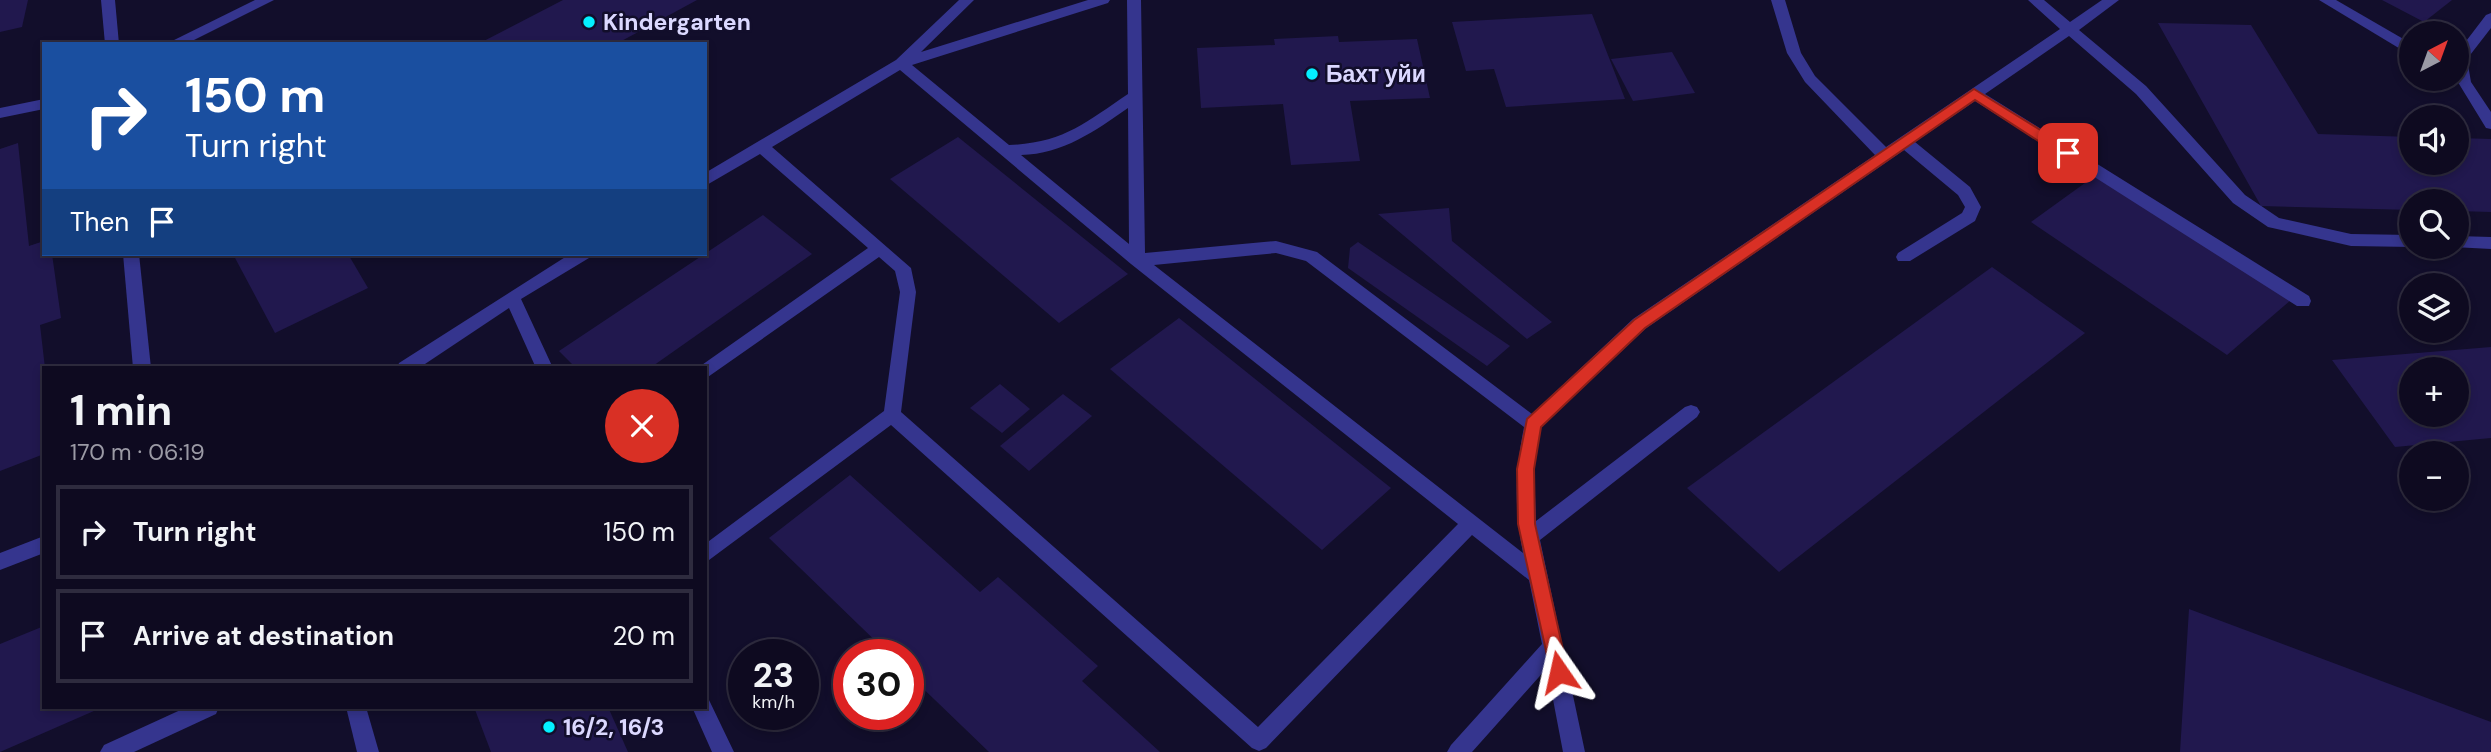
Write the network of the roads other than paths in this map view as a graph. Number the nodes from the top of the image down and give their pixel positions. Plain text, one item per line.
1 (108, 0) edge
2 (267, 0) edge
3 (967, 0) edge
4 (1103, 0) edge
5 (1134, 0) edge
6 (1778, 0) edge
7 (2035, 0) edge
8 (2112, 0) edge
9 (2326, 0) edge
10 (2087, 7) edge
11 (2491, 18) edge
12 (2068, 30) junction
13 (112, 42) edge
14 (177, 42) edge
15 (2399, 43) edge
16 (2469, 47) edge
17 (901, 63) junction
18 (2468, 91) edge
19 (1974, 94) junction
20 (1135, 96) junction
21 (42, 104) edge
22 (0, 113) edge
23 (2491, 124) edge
24 (1905, 142) junction
25 (761, 146) junction
26 (1005, 150) junction
27 (1885, 156) junction
28 (707, 179) edge
29 (2399, 241) edge
30 (2469, 242) edge
31 (2491, 243) edge
32 (879, 248) junction
33 (131, 256) edge
34 (580, 256) edge
35 (1904, 257) dead end
36 (1136, 260) junction
37 (512, 297) junction
38 (2303, 301) dead end
39 (142, 366) edge
40 (408, 366) edge
41 (544, 366) edge
42 (707, 371) edge
43 (1691, 411) dead end
44 (892, 415) junction
45 (1533, 424) junction
46 (1471, 523) junction
47 (1530, 537) junction
48 (42, 545) edge
49 (707, 554) edge
50 (0, 562) edge
51 (1538, 576) junction
52 (1553, 646) junction
53 (205, 709) edge
54 (357, 709) edge
55 (703, 709) edge
56 (111, 752) edge
57 (368, 752) edge
58 (723, 752) edge
59 (1458, 752) edge
60 (1574, 752) edge

1 - 13 street
2 - 14 street
3 - 17 street
4 - 17 street
5 - 20 street
6 - 27 street
7 - 12 street
8 - 10 street
9 - 15 street
10 - 12 street
11 - 16 street
12 - 19 street
12 - 29 street
17 - 25 street
17 - 26 street
18 - 23 street
19 - 24 street
19 - 38 street
20 - 26 street
20 - 36 street
21 - 22 street
24 - 27 street
24 - 35 street
25 - 28 street
25 - 32 street
26 - 36 street
27 - 45 street
30 - 31 street
32 - 42 street
32 - 44 street
33 - 39 street
34 - 37 street
36 - 45 street
36 - 46 street
37 - 40 street
37 - 41 street
43 - 47 street
44 - 46 street
44 - 49 street
45 - 47 street
46 - 51 street
47 - 51 street
48 - 50 street
51 - 52 street
52 - 59 street
52 - 60 street
53 - 56 street
54 - 57 street
55 - 58 street

